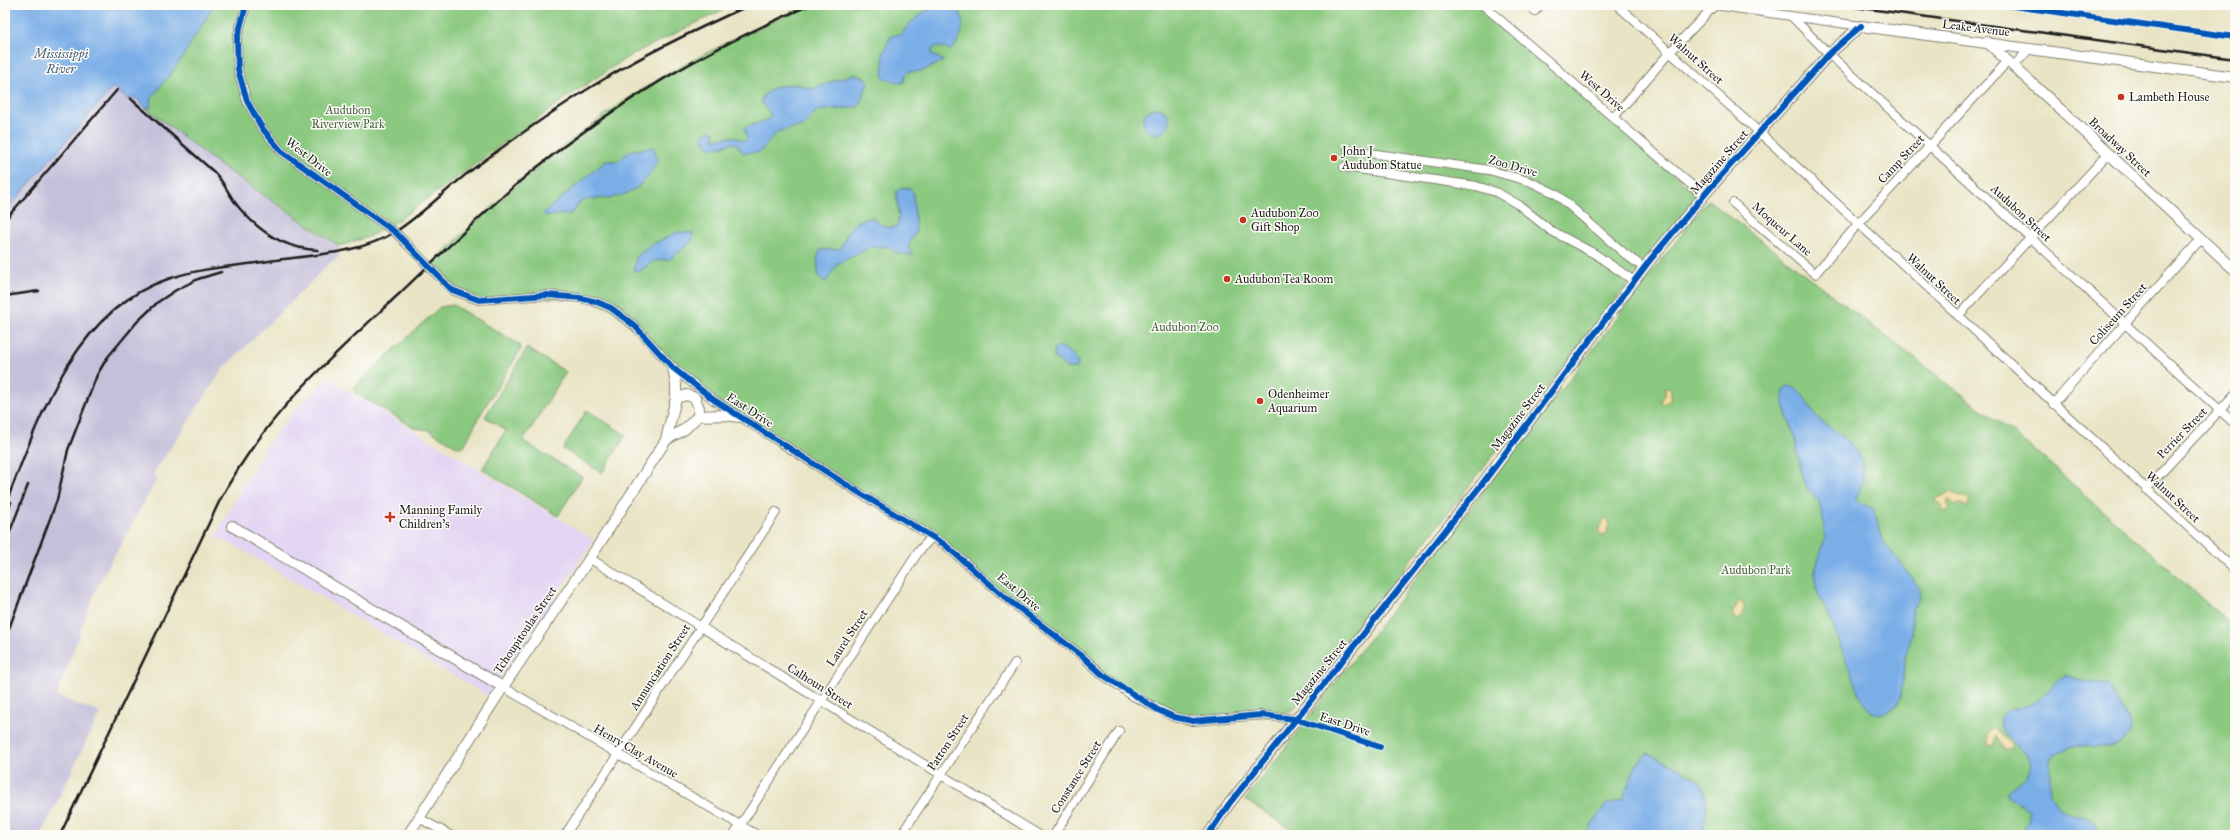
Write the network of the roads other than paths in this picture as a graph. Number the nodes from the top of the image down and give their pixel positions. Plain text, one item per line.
1 (246, 5) edge
2 (1483, 5) edge
3 (1617, 5) edge
4 (1715, 5) edge
5 (1793, 18) junction
6 (1861, 26) junction
7 (1987, 42) junction
8 (2030, 48) junction
9 (1670, 52) junction
10 (1829, 54) junction
11 (2010, 64) junction
12 (2235, 77) edge
13 (1614, 117) junction
14 (1759, 132) junction
15 (1930, 145) junction
16 (1348, 150) dead end
17 (2108, 154) junction
18 (1344, 167) dead end
19 (1704, 196) junction
20 (1733, 203) dead end
21 (1858, 224) junction
22 (2030, 238) junction
23 (2201, 239) junction
24 (1644, 268) junction
25 (2235, 270) edge
26 (1815, 274) joint
27 (1634, 281) junction
28 (1958, 316) junction
29 (2125, 325) junction
30 (673, 368) junction
31 (2235, 394) edge
32 (676, 398) junction
33 (2053, 404) junction
34 (2220, 411) junction
35 (698, 416) junction
36 (740, 417) junction
37 (2235, 424) edge
38 (666, 440) junction
39 (2146, 489) junction
40 (776, 512) dead end
41 (232, 526) dead end
42 (932, 537) junction
43 (590, 558) junction
44 (2235, 570) edge
45 (700, 626) junction
46 (1015, 663) dead end
47 (503, 687) junction
48 (820, 700) junction
49 (1295, 719) junction
50 (1119, 731) dead end
51 (618, 755) junction
52 (941, 775) junction
53 (419, 818) junction
54 (740, 825) junction
55 (408, 835) edge
56 (450, 835) edge
57 (565, 835) edge
58 (734, 835) edge
59 (757, 835) edge
60 (901, 835) edge
61 (1039, 835) edge
62 (1054, 835) edge
63 (1208, 835) edge

1 - 30 street, West Drive
2 - 13 street, West Drive
3 - 9 street, Walnut Street
4 - 5 street, Leake Avenue
4 - 9 street
5 - 6 street, Leake Avenue
5 - 10 street, Audubon Street
6 - 7 street, Leake Avenue
6 - 10 street, Magazine Street
7 - 8 street, Leake Avenue
7 - 11 street, Broadway Street
8 - 11 street, Camp Street
8 - 12 street, Leake Avenue
9 - 13 street
9 - 14 street, Walnut Street
10 - 14 street, Magazine Street
10 - 15 street, Audubon Street
11 - 15 street, Camp Street
11 - 17 street, Broadway Street
13 - 19 street, West Drive
14 - 19 street, Magazine Street
14 - 21 street, Walnut Street
15 - 21 street, Camp Street
15 - 22 street, Audubon Street
16 - 24 street, Zoo Drive
17 - 22 street
17 - 23 street, Broadway Street
18 - 27 street
19 - 24 street, Magazine Street
20 - 26 street, Moqueur Lane
21 - 26 street, Camp Street
21 - 28 street, Walnut Street
22 - 28 street
22 - 29 street, Audubon Street
23 - 25 street, Broadway Street
23 - 29 street, Coliseum Street
24 - 27 street, Magazine Street
27 - 49 street, Magazine Street
28 - 33 street, Walnut Street
29 - 33 street, Coliseum Street
29 - 34 street, Audubon Street
30 - 32 street, Tchoupitoulas Street
30 - 36 street, East Drive
31 - 34 street, Perrier Street
32 - 35 street
32 - 38 street, Tchoupitoulas Street
33 - 39 street, Walnut Street
34 - 37 street, Audubon Street
34 - 39 street, Perrier Street
35 - 36 street
35 - 38 street, Tchoupitoulas Street
36 - 42 street, East Drive
38 - 43 street, Tchoupitoulas Street
39 - 44 street, Walnut Street
40 - 45 street, Annunciation Street
41 - 47 street
42 - 48 street, Laurel Street
42 - 49 street, East Drive
43 - 45 street, Calhoun Street
43 - 47 street, Tchoupitoulas Street
45 - 48 street, Calhoun Street
45 - 51 street, Annunciation Street
46 - 52 street, Patton Street
47 - 51 street, Henry Clay Avenue
47 - 53 street, Tchoupitoulas Street
48 - 52 street, Calhoun Street
48 - 54 street, Laurel Street
49 - 63 street, Magazine Street
50 - 62 street, Constance Street
51 - 54 street, Henry Clay Avenue
51 - 57 street, Annunciation Street
52 - 60 street, Patton Street
52 - 61 street, Calhoun Street
53 - 55 street, Tchoupitoulas Street
53 - 56 street
54 - 58 street, Laurel Street
54 - 59 street, Henry Clay Avenue

